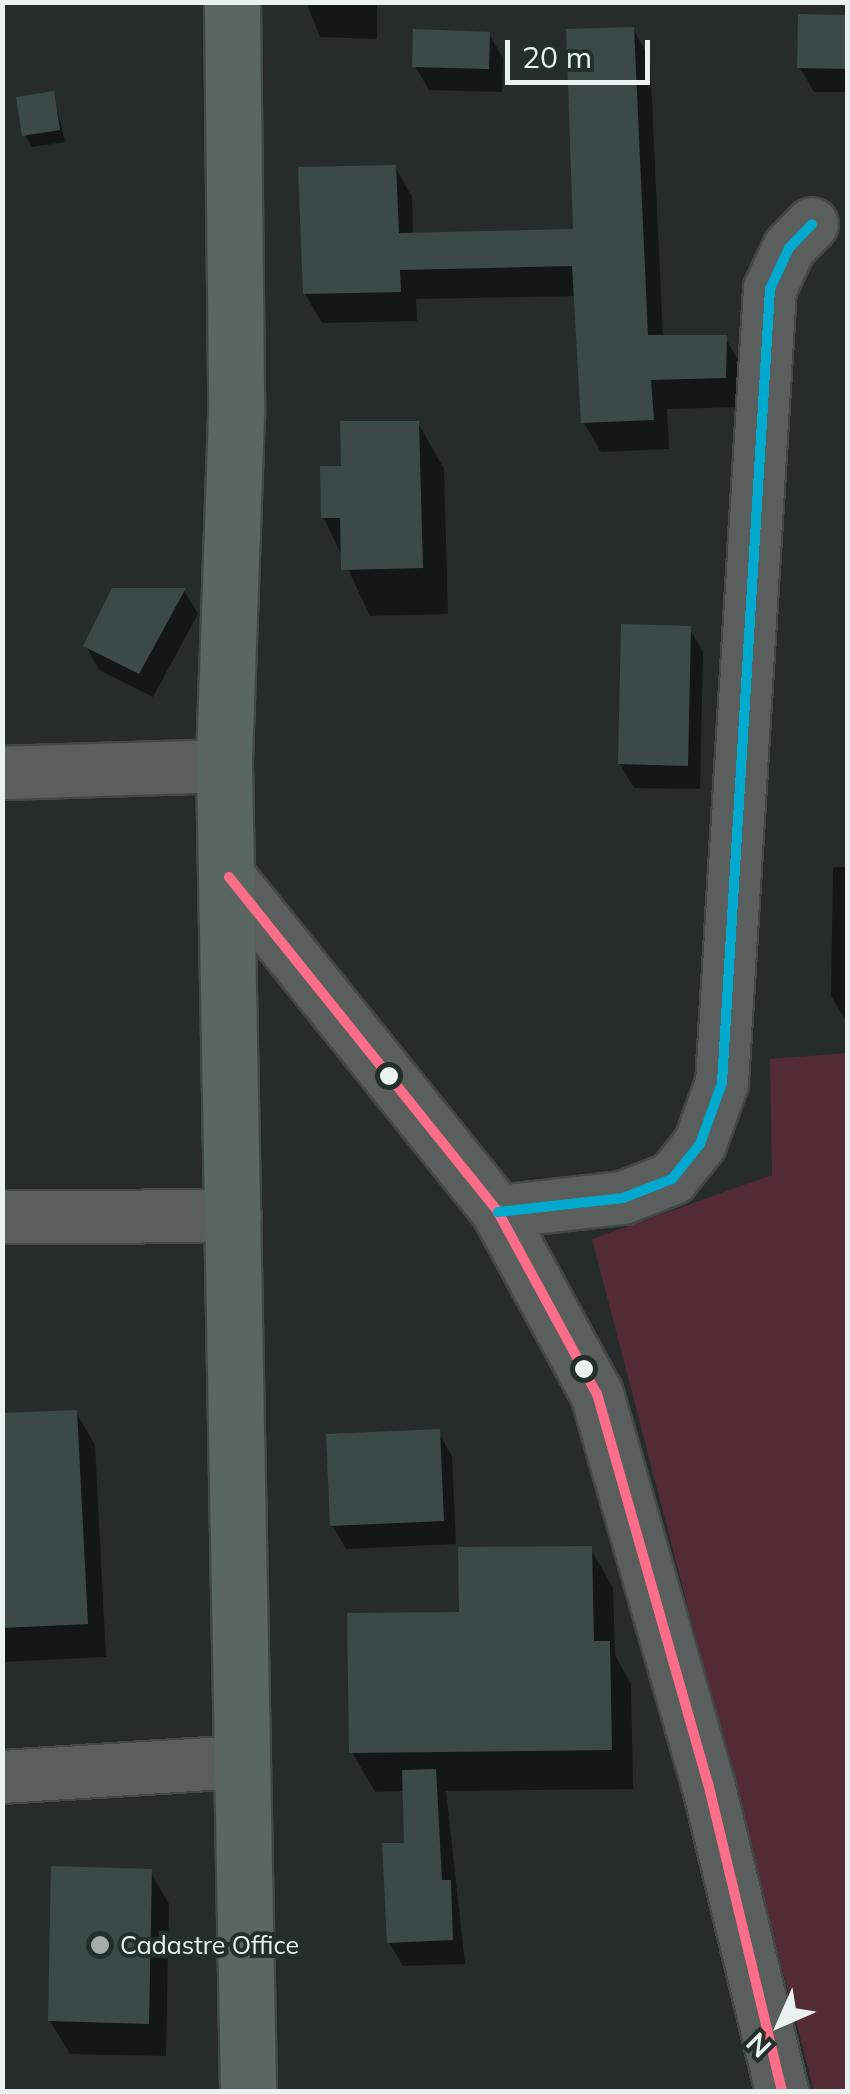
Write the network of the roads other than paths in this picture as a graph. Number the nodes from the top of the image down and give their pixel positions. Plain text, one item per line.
1 (232, 2) edge
2 (812, 224) dead end
3 (224, 766) junction
4 (2, 773) edge
5 (229, 877) junction
6 (498, 1212) junction
7 (235, 1216) junction
8 (2, 1218) edge
9 (241, 1762) junction
10 (2, 1777) edge
11 (248, 2092) edge
12 (782, 2092) edge

1 - 3 highway
2 - 6 street
3 - 4 street
3 - 5 highway
5 - 6 street
5 - 7 highway
6 - 12 street
7 - 8 street
7 - 9 highway
9 - 10 street
9 - 11 highway

